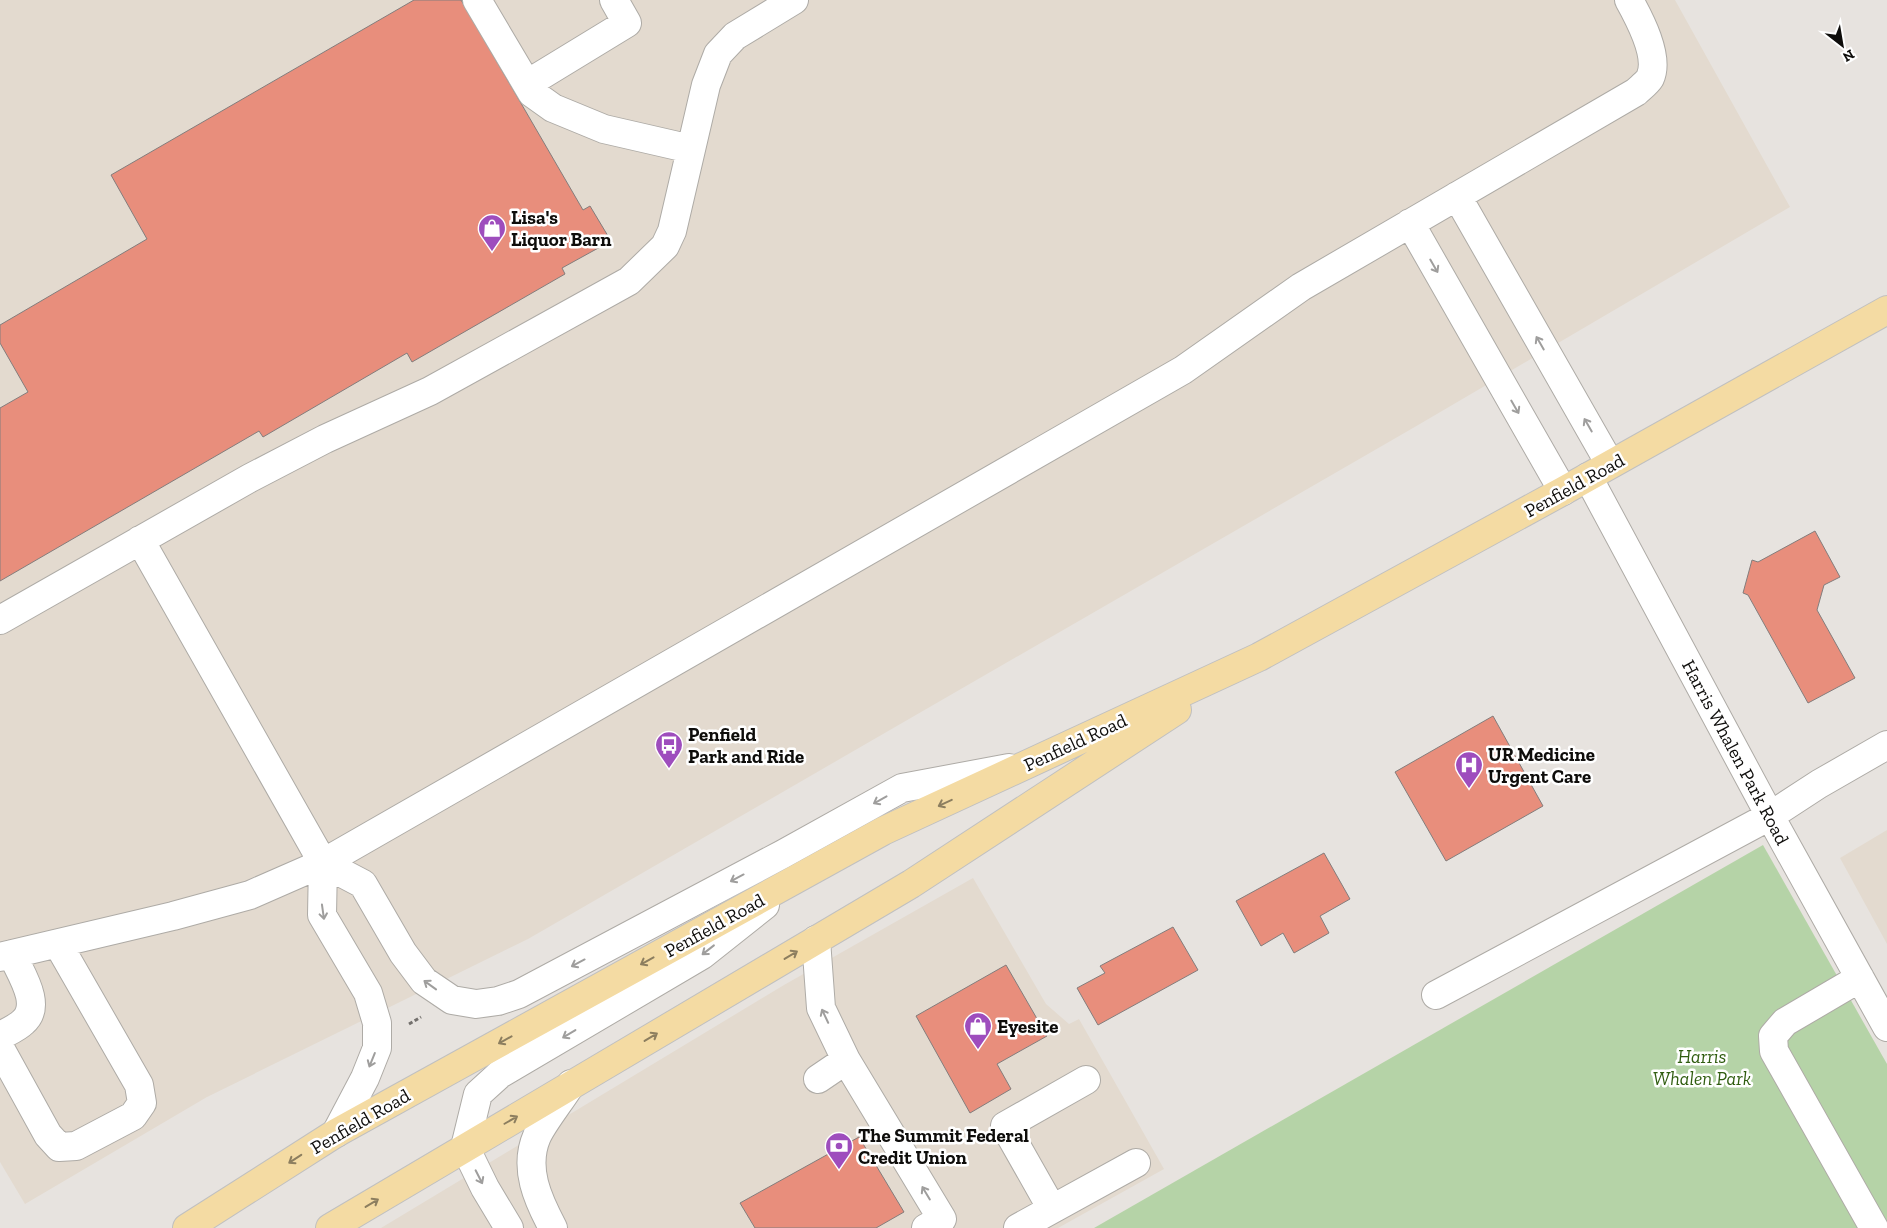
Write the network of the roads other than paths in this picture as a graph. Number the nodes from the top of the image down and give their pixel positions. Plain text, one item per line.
1 (477, 0) edge
2 (614, 0) edge
3 (794, 0) edge
4 (1629, 0) edge
5 (527, 84) junction
6 (691, 149) junction
7 (1456, 196) junction
8 (1410, 224) junction
9 (1887, 310) edge
10 (1599, 470) junction
11 (1563, 491) junction
12 (140, 540) junction
13 (0, 620) edge
14 (1259, 657) junction
15 (1887, 745) edge
16 (1028, 764) junction
17 (1770, 816) junction
18 (324, 863) junction
19 (802, 876) junction
20 (816, 940) junction
21 (58, 944) junction
22 (6, 956) edge
23 (1860, 978) junction
24 (1436, 995) dead end
25 (1887, 1027) edge
26 (0, 1036) edge
27 (0, 1048) edge
28 (846, 1060) junction
29 (818, 1079) dead end
30 (1086, 1080) dead end
31 (572, 1084) junction
32 (336, 1133) junction
33 (465, 1147) junction
34 (1136, 1163) dead end
35 (1052, 1209) junction
36 (187, 1228) edge
37 (330, 1228) edge
38 (509, 1228) edge
39 (553, 1228) edge
40 (926, 1228) edge
41 (1018, 1228) edge
42 (1874, 1228) edge

1 - 5 street
2 - 5 street
3 - 6 street
4 - 7 street
5 - 6 street
6 - 12 street
7 - 8 street
10 -> 7 street, Harris Whalen Park Road
8 -> 11 street
8 - 18 street
9 - 10 main road, Penfield Road
10 - 11 main road, Penfield Road
10 - 17 street, Harris Whalen Park Road
11 - 14 main road, Penfield Road
12 - 13 street
12 - 18 street
14 - 16 main road, Penfield Road
14 - 20 main road, Penfield Road
15 - 17 street
16 -> 18 street
16 -> 19 main road, Penfield Road
17 - 23 street, Harris Whalen Park Road
17 - 24 street
18 - 21 street
18 -> 32 street
19 -> 32 main road, Penfield Road
19 -> 33 street
28 -> 20 street
31 -> 20 main road, Penfield Road
21 - 22 street
21 - 27 street
22 - 26 street
23 - 25 street, Harris Whalen Park Road
23 - 42 street
28 - 29 street
40 -> 28 street
30 - 35 street
33 -> 31 main road, Penfield Road
31 - 39 street
32 -> 36 main road, Penfield Road
37 -> 33 main road, Penfield Road
33 -> 38 street
34 - 35 street
35 - 41 street

